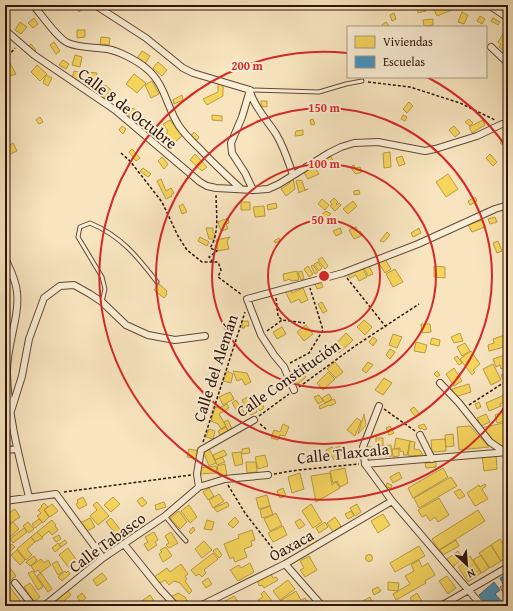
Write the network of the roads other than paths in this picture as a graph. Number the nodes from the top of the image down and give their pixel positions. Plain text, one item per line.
1 (33, 5) edge
2 (95, 5) edge
3 (489, 5) edge
4 (508, 18) edge
5 (5, 30) edge
6 (491, 47) dead end
7 (508, 63) edge
8 (362, 81) road end
9 (250, 90) junction
10 (505, 124) edge
11 (293, 175) junction
12 (241, 189) junction
13 (253, 190) junction
14 (508, 206) edge
15 (5, 258) edge
16 (157, 282) dead end
17 (102, 302) junction
18 (205, 336) dead end
19 (6, 357) edge
20 (440, 383) dead end
21 (294, 390) road end
22 (379, 406) road end
23 (11, 411) junction
24 (254, 420) road end
25 (420, 435) road end
26 (5, 450) edge
27 (17, 450) junction
28 (507, 453) edge
29 (432, 459) junction
30 (365, 464) junction
31 (268, 475) road end
32 (199, 487) junction
33 (29, 497) junction
34 (5, 500) edge
35 (392, 501) junction
36 (165, 516) junction
37 (186, 540) dead end
38 (124, 544) junction
39 (103, 558) junction
40 (285, 564) junction
41 (508, 566) edge
42 (16, 583) dead end
43 (467, 590) junction
44 (32, 606) edge
45 (44, 606) edge
46 (176, 606) edge
47 (200, 606) edge
48 (322, 606) edge
49 (440, 606) edge
50 (482, 606) edge

1 - 12 street
2 - 9 street
3 - 4 street
5 - 12 street, Calle 8 de Octubre
6 - 7 street
8 - 9 lane
9 - 11 street
9 - 13 street
10 - 11 street, Calle 8 de Octubre
11 - 13 street, Calle 8 de Octubre
12 - 13 street, Calle 8 de Octubre
14 - 21 street
15 - 19 street
16 - 17 lane
17 - 18 street
17 - 23 street
19 - 23 street
20 - 28 street
22 - 30 street
23 - 27 street
24 - 32 street, Calle Constitución
25 - 29 street
26 - 27 street
27 - 33 street
28 - 29 street, Calle Tlaxcala
29 - 30 street, Calle Tlaxcala
30 - 35 street
31 - 32 street
32 - 36 street, Calle Tabasco
33 - 34 street
33 - 39 street
35 - 40 street, Oaxaca
35 - 43 street
36 - 37 lane
36 - 38 street, Calle Tabasco
38 - 39 street, Calle Tabasco
38 - 46 street
39 - 45 street, Calle Tabasco
40 - 47 street, Oaxaca
40 - 48 street
41 - 43 street
42 - 44 street
43 - 49 street
43 - 50 street

